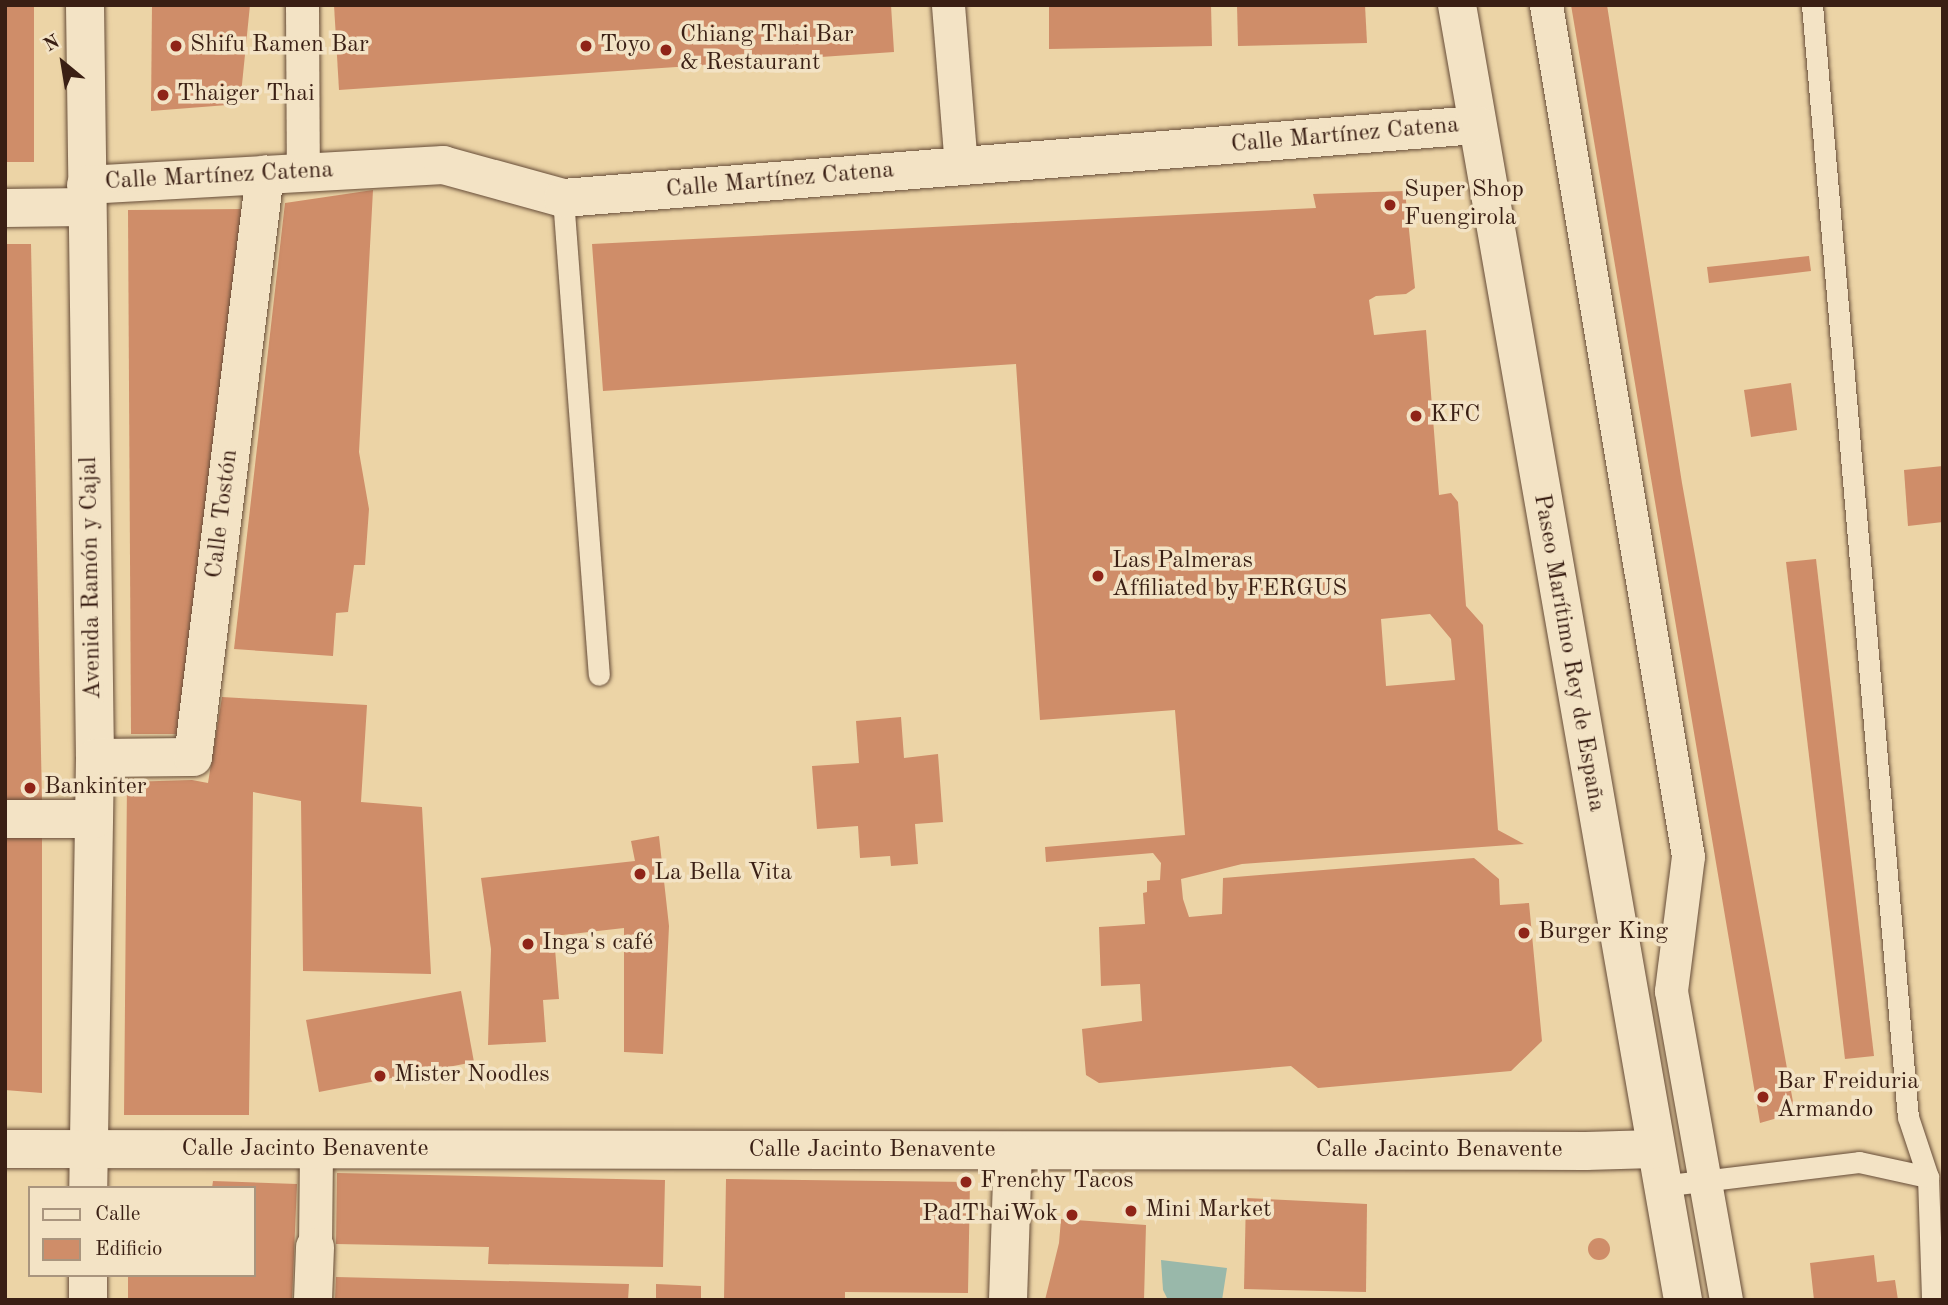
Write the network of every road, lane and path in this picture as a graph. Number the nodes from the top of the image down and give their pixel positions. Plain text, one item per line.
1 (85, 5) edge
2 (302, 5) edge
3 (947, 5) edge
4 (1457, 5) edge
5 (1546, 5) edge
6 (1812, 5) edge
7 (1477, 125) junction
8 (961, 166) junction
9 (303, 172) junction
10 (265, 174) junction
11 (86, 196) junction
12 (563, 198) junction
13 (5, 208) edge
14 (599, 675) dead end
15 (95, 758) junction
16 (5, 819) edge
17 (93, 819) junction
18 (5, 1149) edge
19 (1654, 1149) junction
20 (89, 1150) junction
21 (316, 1151) junction
22 (1013, 1151) junction
23 (1928, 1177) junction
24 (1706, 1181) junction
25 (88, 1186) edge
26 (1661, 1186) junction
27 (315, 1247) joint
28 (88, 1277) edge
29 (88, 1300) edge
30 (313, 1300) edge
31 (1008, 1300) edge
32 (1683, 1300) edge
33 (1726, 1300) edge
34 (1932, 1300) edge

1 - 11 street, Avenida Ramón y Cajal
2 - 9 street
3 - 8 street
4 - 7 street, Paseo Marítimo Rey de España
5 - 24 street
6 - 23 lane
7 - 8 street, Calle Martínez Catena
7 - 19 street, Paseo Marítimo Rey de España
8 - 12 street, Calle Martínez Catena
9 - 10 street, Calle Martínez Catena
9 - 12 street, Calle Martínez Catena
10 - 11 street, Calle Martínez Catena
10 - 15 street, Calle Tostón
11 - 13 street, Calle Martínez Catena
11 - 15 street, Avenida Ramón y Cajal
12 - 14 lane
15 - 17 street, Avenida Ramón y Cajal
16 - 17 street
17 - 20 street, Avenida Ramón y Cajal
18 - 20 street, Calle Jacinto Benavente
19 - 22 street, Calle Jacinto Benavente
19 - 26 street, Paseo Marítimo Rey de España
20 - 21 street, Calle Jacinto Benavente
20 - 25 street, Avenida Ramón y Cajal
21 - 22 street, Calle Jacinto Benavente
21 - 27 street
22 - 31 street
23 - 24 lane
23 - 34 lane
24 - 26 lane
24 - 33 street
26 - 32 street, Paseo Marítimo Rey de España
27 - 30 street
28 - 29 street

